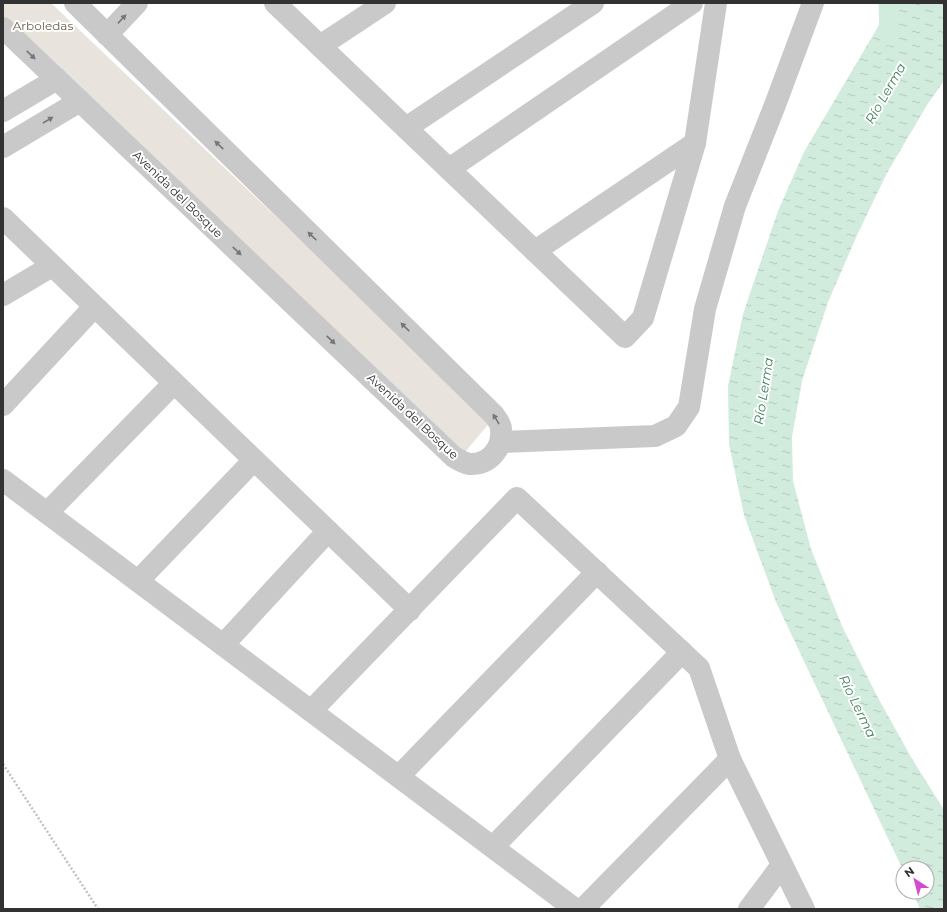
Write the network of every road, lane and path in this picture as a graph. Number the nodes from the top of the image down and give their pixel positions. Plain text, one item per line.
1 (137, 3) edge
2 (274, 3) edge
3 (385, 3) edge
4 (593, 3) edge
5 (692, 3) edge
6 (716, 3) edge
7 (813, 3) edge
8 (88, 7) edge
9 (3, 28) edge
10 (107, 35) junction
11 (320, 46) junction
12 (57, 79) junction
13 (80, 101) junction
14 (7, 109) edge
15 (406, 128) junction
16 (28, 132) junction
17 (695, 143) junction
18 (3, 147) edge
19 (449, 169) junction
20 (3, 218) edge
21 (535, 251) junction
22 (52, 266) junction
23 (3, 295) edge
24 (94, 307) junction
25 (174, 383) junction
26 (3, 404) edge
27 (501, 442) junction
28 (254, 460) junction
29 (3, 480) edge
30 (47, 513) junction
31 (328, 531) junction
32 (597, 572) junction
33 (138, 581) junction
34 (410, 610) junction
35 (223, 645) junction
36 (682, 652) junction
37 (311, 711) junction
38 (730, 759) junction
39 (3, 764) edge
40 (399, 776) junction
41 (493, 847) junction
42 (782, 865) junction
43 (98, 909) edge
44 (575, 909) edge
45 (583, 909) edge
46 (749, 909) edge
47 (804, 909) edge

10 -> 1 street
2 - 11 street
3 - 11 street
4 - 15 street
5 - 19 street
6 - 17 street
7 - 27 street
8 - 10 street
9 -> 12 street, Avenida del Bosque
27 -> 10 street
11 - 15 street
12 - 13 street, Avenida del Bosque
12 - 14 street
16 -> 13 street
13 -> 27 street, Avenida del Bosque
14 - 16 street
15 - 19 street
16 - 18 street
17 - 21 street
17 - 21 street
19 - 21 street
20 - 22 street
22 - 23 street
22 - 24 street
24 - 25 street
24 - 26 street
25 - 28 street
25 - 30 street
28 - 31 street
28 - 33 street
29 - 30 street
30 - 33 street
31 - 34 street
31 - 35 street
32 - 34 street
32 - 36 street
32 - 40 street
33 - 35 street
34 - 37 street
35 - 37 street
36 - 38 street
36 - 41 street
37 - 40 street
38 - 42 street
38 - 45 street
39 - 43 path
40 - 41 street
41 - 44 street
42 - 46 street
42 - 47 street

